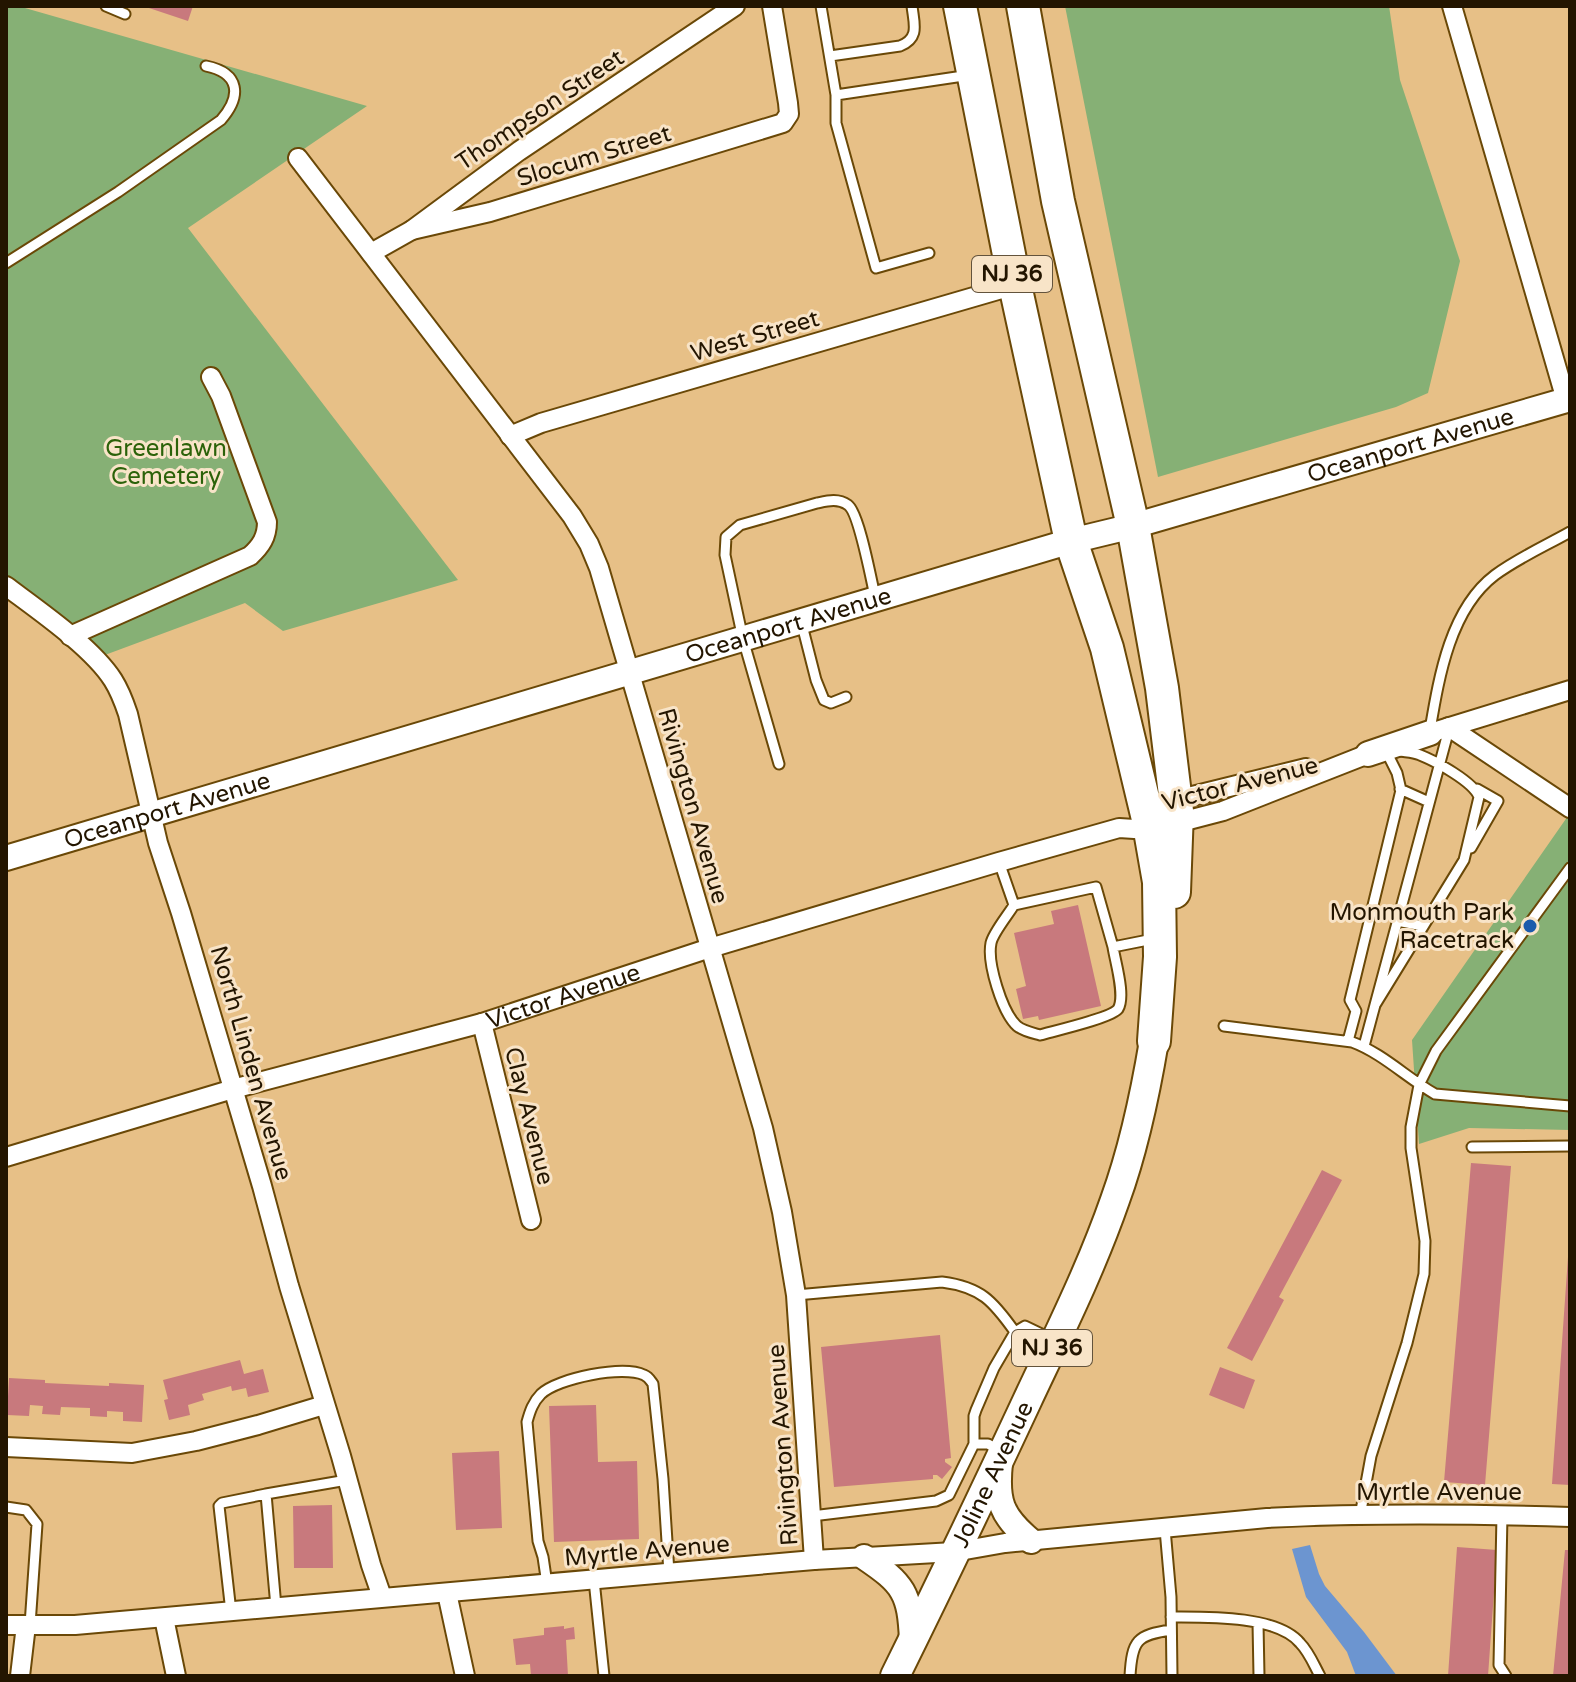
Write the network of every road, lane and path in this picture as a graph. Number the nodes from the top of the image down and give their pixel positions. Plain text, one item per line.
1 (106, 6) edge
2 (735, 6) edge
3 (772, 6) edge
4 (821, 6) edge
5 (912, 6) edge
6 (960, 6) edge
7 (1023, 6) edge
8 (1452, 6) edge
9 (125, 14) dead end
10 (830, 56) junction
11 (206, 66) dead end
12 (973, 74) junction
13 (836, 95) junction
14 (298, 158) dead end
15 (412, 230) junction
16 (371, 253) junction
17 (929, 253) dead end
18 (6, 263) edge
19 (1015, 285) junction
20 (211, 377) dead end
21 (1568, 400) edge
22 (510, 436) junction
23 (1133, 526) junction
24 (1570, 532) edge
25 (1071, 541) junction
26 (6, 586) edge
27 (876, 599) junction
28 (801, 621) junction
29 (70, 636) junction
30 (743, 639) junction
31 (629, 673) junction
32 (1570, 690) edge
33 (846, 697) dead end
34 (1441, 736) junction
35 (1376, 751) junction
36 (779, 764) dead end
37 (1439, 765) junction
38 (1475, 787) junction
39 (1400, 789) junction
40 (1429, 802) junction
41 (1570, 808) edge
42 (152, 815) junction
43 (1153, 818) junction
44 (6, 858) edge
45 (1464, 860) junction
46 (999, 862) junction
47 (1570, 868) edge
48 (1014, 905) junction
49 (1397, 921) junction
50 (1423, 926) junction
51 (1160, 938) junction
52 (1113, 947) junction
53 (710, 948) junction
54 (1373, 1010) junction
55 (1356, 1011) junction
56 (482, 1023) junction
57 (1224, 1026) dead end
58 (1154, 1041) junction
59 (1348, 1041) junction
60 (1364, 1046) junction
61 (1419, 1085) junction
62 (233, 1089) junction
63 (1570, 1106) edge
64 (1570, 1146) edge
65 (1472, 1147) dead end
66 (6, 1157) edge
67 (531, 1220) dead end
68 (796, 1295) junction
69 (1015, 1332) junction
70 (1056, 1340) junction
71 (324, 1405) junction
72 (974, 1444) junction
73 (6, 1447) edge
74 (1002, 1455) junction
75 (347, 1480) junction
76 (266, 1494) junction
77 (6, 1507) edge
78 (1502, 1515) junction
79 (812, 1516) junction
80 (1360, 1516) junction
81 (1570, 1517) edge
82 (1165, 1529) junction
83 (1031, 1541) junction
84 (954, 1552) junction
85 (864, 1557) junction
86 (814, 1560) junction
87 (669, 1573) junction
88 (594, 1580) junction
89 (547, 1584) junction
90 (447, 1593) junction
91 (382, 1597) junction
92 (276, 1607) junction
93 (231, 1612) junction
94 (1171, 1617) junction
95 (164, 1618) junction
96 (1258, 1623) junction
97 (6, 1625) edge
98 (28, 1625) junction
99 (1171, 1630) junction
100 (912, 1641) junction
101 (20, 1676) edge
102 (176, 1676) edge
103 (465, 1676) edge
104 (604, 1676) edge
105 (895, 1676) edge
106 (1130, 1676) edge
107 (1172, 1676) edge
108 (1259, 1676) edge
109 (1320, 1676) edge
110 (1506, 1676) edge

1 - 9 lane
2 - 15 street, Thompson Street
3 - 15 street, Slocum Street
4 - 10 lane
5 - 10 lane
6 - 12 highway, NJ 36
7 - 23 highway, NJ 36
8 - 21 street
10 - 13 lane
11 - 18 lane
12 - 13 lane
12 - 19 highway, NJ 36
13 - 17 lane
14 - 16 street, Rivington Avenue
15 - 16 street, Thompson Street
16 - 22 street, Rivington Avenue
19 - 22 street, West Street
19 - 25 highway, NJ 36
20 - 29 street
21 - 23 street, Oceanport Avenue
22 - 31 street, Rivington Avenue
23 - 25 street, Oceanport Avenue
23 - 43 highway, NJ 36
24 - 34 lane
25 - 27 street, Oceanport Avenue
25 - 43 highway, NJ 36
26 - 29 street, North Linden Avenue
27 - 28 street, Oceanport Avenue
27 - 30 lane
28 - 30 street, Oceanport Avenue
28 - 33 lane
29 - 42 street, North Linden Avenue
30 - 31 street, Oceanport Avenue
30 - 36 lane
31 - 42 street, Oceanport Avenue
31 - 53 street, Rivington Avenue
32 - 34 street, Victor Avenue
34 - 35 street, Victor Avenue
34 - 37 lane
34 - 41 street
35 - 37 lane
35 - 39 lane
35 - 43 street, Victor Avenue
37 - 38 lane
37 - 40 lane
38 - 45 lane
38 - 45 lane
39 - 40 lane
39 - 55 lane
40 - 49 lane
42 - 44 street, Oceanport Avenue
42 - 62 street, North Linden Avenue
43 - 46 street, Victor Avenue
43 - 51 highway, NJ 36
43 - 58 highway, NJ 36
45 - 50 lane
46 - 48 lane
46 - 53 street, Victor Avenue
47 - 61 lane
48 - 52 lane
48 - 52 lane
49 - 50 lane
49 - 54 lane
50 - 54 lane
51 - 52 lane
51 - 58 highway, NJ 36
53 - 56 street, Victor Avenue
53 - 68 street, Rivington Avenue
54 - 55 lane
54 - 60 lane
55 - 59 lane
56 - 62 street, Victor Avenue
56 - 67 street, Clay Avenue
57 - 59 lane
58 - 70 main road, Joline Avenue / NJ 36
59 - 60 lane
60 - 61 lane
61 - 63 lane
61 - 80 lane
62 - 66 street, Victor Avenue
62 - 71 street, North Linden Avenue
64 - 65 lane
68 - 69 lane
68 - 79 street, Rivington Avenue
69 - 70 lane
69 - 72 lane
70 - 74 main road, Joline Avenue / NJ 36
71 - 73 street
71 - 75 street, North Linden Avenue
72 - 74 lane
72 - 79 lane
74 - 83 street
74 - 84 main road, Joline Avenue / NJ 36
75 - 76 lane
75 - 91 street, North Linden Avenue
76 - 92 lane
76 - 93 lane
77 - 98 lane
78 - 80 street, Myrtle Avenue
78 - 81 street, Myrtle Avenue
78 - 110 lane
79 - 86 street, Rivington Avenue
80 - 82 street, Myrtle Avenue
82 - 83 street, Myrtle Avenue
82 - 94 lane
83 - 84 street, Myrtle Avenue
84 - 85 street, Myrtle Avenue
84 - 100 main road, Joline Avenue / NJ 36
85 - 86 street, Myrtle Avenue
85 - 100 street
86 - 87 street, Myrtle Avenue
87 - 88 street, Myrtle Avenue
87 - 89 lane
88 - 89 street, Myrtle Avenue
88 - 104 lane
89 - 90 street, Myrtle Avenue
90 - 91 street, Myrtle Avenue
90 - 103 street
91 - 92 street, Myrtle Avenue
92 - 93 street, Myrtle Avenue
93 - 95 street, Myrtle Avenue
94 - 96 lane
94 - 99 lane
95 - 98 street, Myrtle Avenue
95 - 102 street
96 - 108 lane
96 - 109 lane
97 - 98 street, Myrtle Avenue
98 - 101 street
99 - 106 lane
99 - 107 lane
100 - 105 main road, Joline Avenue / NJ 36

